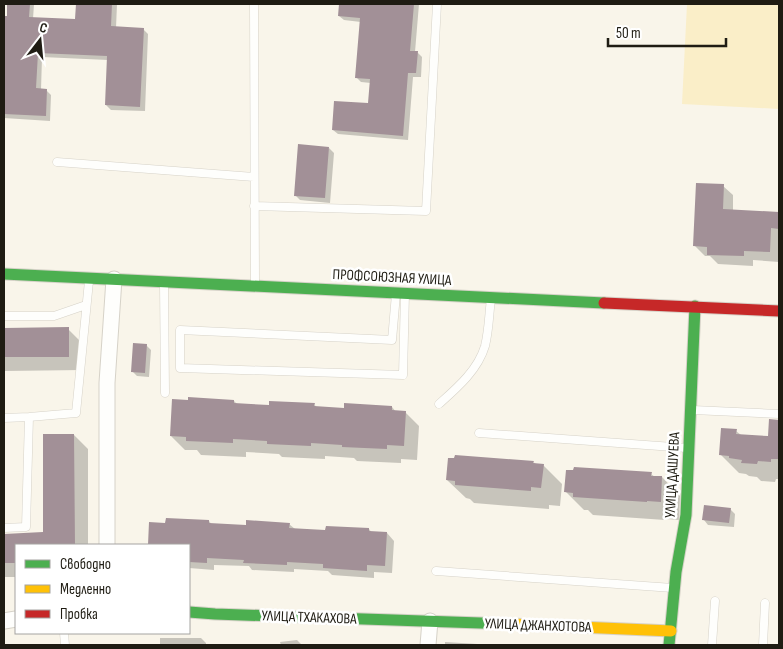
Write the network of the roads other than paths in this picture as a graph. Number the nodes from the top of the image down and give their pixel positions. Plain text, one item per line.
1 (254, 4) edge
2 (437, 4) edge
3 (57, 162) dead end
4 (254, 177) junction
5 (254, 206) junction
6 (4, 274) edge
7 (89, 278) junction
8 (114, 279) junction
9 (164, 281) junction
10 (256, 285) junction
11 (401, 292) junction
12 (491, 296) junction
13 (86, 305) junction
14 (695, 306) junction
15 (779, 311) edge
16 (4, 316) edge
17 (165, 393) dead end
18 (439, 404) dead end
19 (691, 410) junction
20 (779, 414) edge
21 (4, 418) edge
22 (29, 418) junction
23 (480, 432) dead end
24 (689, 448) junction
25 (4, 528) edge
26 (107, 544) edge
27 (436, 571) dead end
28 (674, 588) junction
29 (714, 600) dead end
30 (765, 603) dead end
31 (190, 612) edge
32 (430, 621) junction
33 (671, 631) junction
34 (428, 645) edge
35 (669, 645) edge
36 (712, 645) edge
37 (763, 645) edge

1 - 4 lane
2 - 5 lane
3 - 4 lane
4 - 5 lane
5 - 10 lane
6 - 7 street, ПРОФСОЮЗНАЯ УЛИЦА
7 - 8 street, ПРОФСОЮЗНАЯ УЛИЦА
7 - 13 lane
8 - 9 street, ПРОФСОЮЗНАЯ УЛИЦА
8 - 26 street
9 - 10 street, ПРОФСОЮЗНАЯ УЛИЦА
9 - 17 lane
10 - 11 street, ПРОФСОЮЗНАЯ УЛИЦА
11 - 11 lane
11 - 12 street, ПРОФСОЮЗНАЯ УЛИЦА
12 - 14 street, ПРОФСОЮЗНАЯ УЛИЦА
12 - 18 lane
13 - 16 lane
13 - 22 lane
14 - 15 street, ПРОФСОЮЗНАЯ УЛИЦА
14 - 19 street, УЛИЦА ДАШУЕВА
19 - 20 lane
19 - 24 street, УЛИЦА ДАШУЕВА
21 - 22 lane
22 - 25 lane
23 - 24 lane
24 - 28 street, УЛИЦА ДАШУЕВА
27 - 28 lane
28 - 33 street, УЛИЦА ДАШУЕВА
29 - 36 lane
30 - 37 lane
31 - 32 street, УЛИЦА ТХАКАХОВА
32 - 33 street, УЛИЦА ДЖАНХОТОВА
32 - 34 street
33 - 35 street, УЛИЦА ДАШУЕВА

